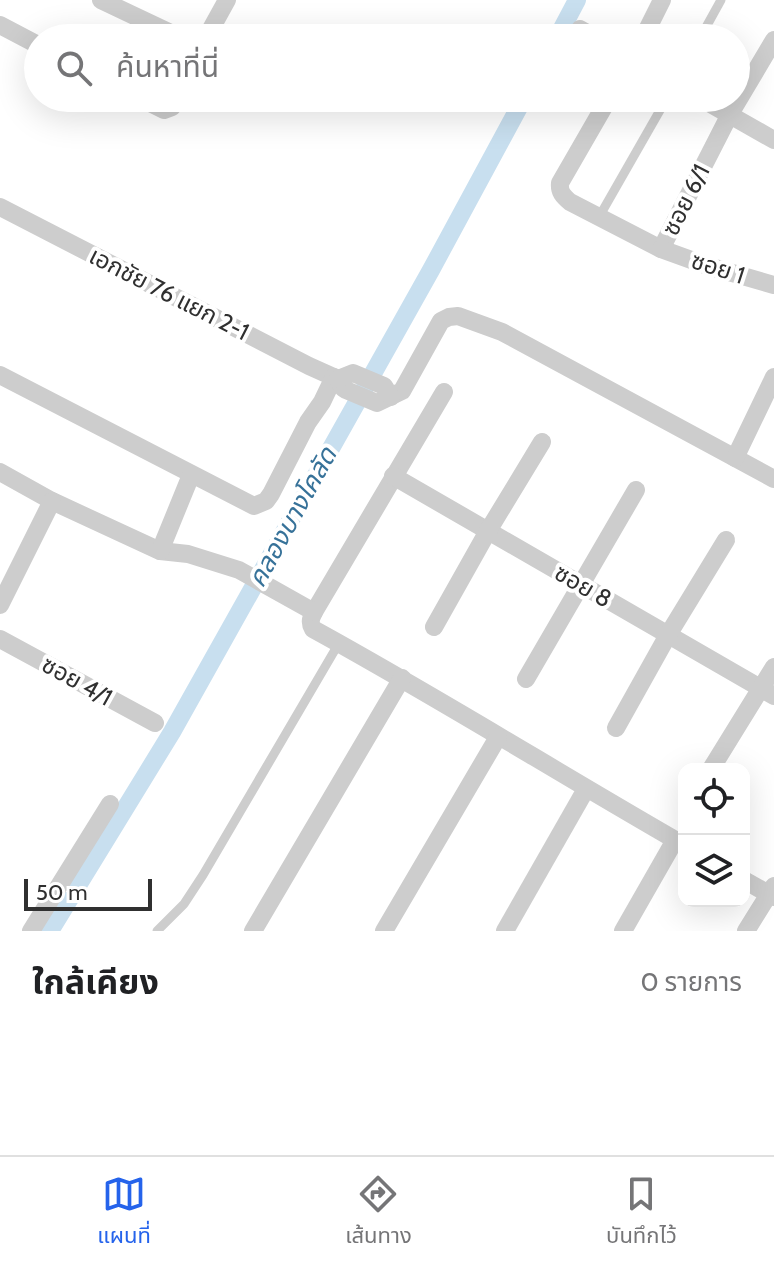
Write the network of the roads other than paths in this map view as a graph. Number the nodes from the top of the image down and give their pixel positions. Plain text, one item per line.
1 (101, 0) edge
2 (227, 0) edge
3 (662, 0) edge
4 (721, 0) edge
5 (152, 24) edge
6 (214, 24) edge
7 (650, 24) edge
8 (708, 24) edge
9 (0, 25) edge
10 (24, 38) edge
11 (774, 40) edge
12 (750, 80) edge
13 (601, 112) edge
14 (659, 112) edge
15 (726, 112) edge
16 (730, 114) junction
17 (774, 140) edge
18 (0, 207) edge
19 (599, 217) junction
20 (661, 249) junction
21 (773, 282) edge
22 (0, 375) edge
23 (774, 377) edge
24 (343, 380) junction
25 (444, 392) dead end
26 (542, 442) dead end
27 (735, 458) junction
28 (0, 472) edge
29 (191, 475) junction
30 (393, 476) junction
31 (774, 479) edge
32 (636, 490) dead end
33 (52, 501) junction
34 (488, 531) junction
35 (726, 540) dead end
36 (160, 551) junction
37 (580, 584) junction
38 (0, 605) edge
39 (314, 612) junction
40 (434, 627) dead end
41 (668, 635) junction
42 (0, 639) edge
43 (339, 643) junction
44 (774, 667) edge
45 (402, 678) junction
46 (526, 679) dead end
47 (768, 692) edge
48 (155, 723) dead end
49 (616, 728) dead end
50 (498, 737) junction
51 (715, 763) edge
52 (586, 789) junction
53 (110, 804) dead end
54 (678, 842) edge
55 (678, 846) edge
56 (750, 883) edge
57 (772, 892) edge
58 (31, 931) edge
59 (157, 931) edge
60 (253, 931) edge
61 (384, 931) edge
62 (505, 931) edge
63 (623, 931) edge
64 (746, 931) edge

1 - 5 street
2 - 6 street
3 - 7 street
4 - 8 lane
9 - 10 street
11 - 12 street, ซอย 6/1
13 - 19 street, ซอย 6/1
14 - 19 lane
15 - 16 street
16 - 17 street
16 - 20 street, ซอย 6/1
18 - 24 street, เอกชัย 76 แยก 2-1
19 - 20 street, ซอย 6/1
20 - 21 street, ซอย 1
22 - 29 street
23 - 27 street
24 - 27 street, เอกชัย 76 แยก 2-1
24 - 29 street
25 - 30 street
26 - 34 street
27 - 31 street
28 - 33 street
29 - 36 street
30 - 34 street, ซอย 8
30 - 39 street
32 - 37 street
33 - 36 street
33 - 38 street
34 - 37 street, ซอย 8
34 - 40 street
35 - 41 street
36 - 39 street
37 - 41 street, ซอย 8
37 - 46 street
39 - 43 street
41 - 47 street, ซอย 8
41 - 49 street
42 - 48 street, ซอย 4/1
43 - 45 street
43 - 59 lane
44 - 47 street
45 - 50 street
45 - 60 street
47 - 51 street
50 - 52 street
50 - 61 street
52 - 54 street
52 - 62 street
53 - 58 street
55 - 63 street
56 - 57 street
57 - 64 street

